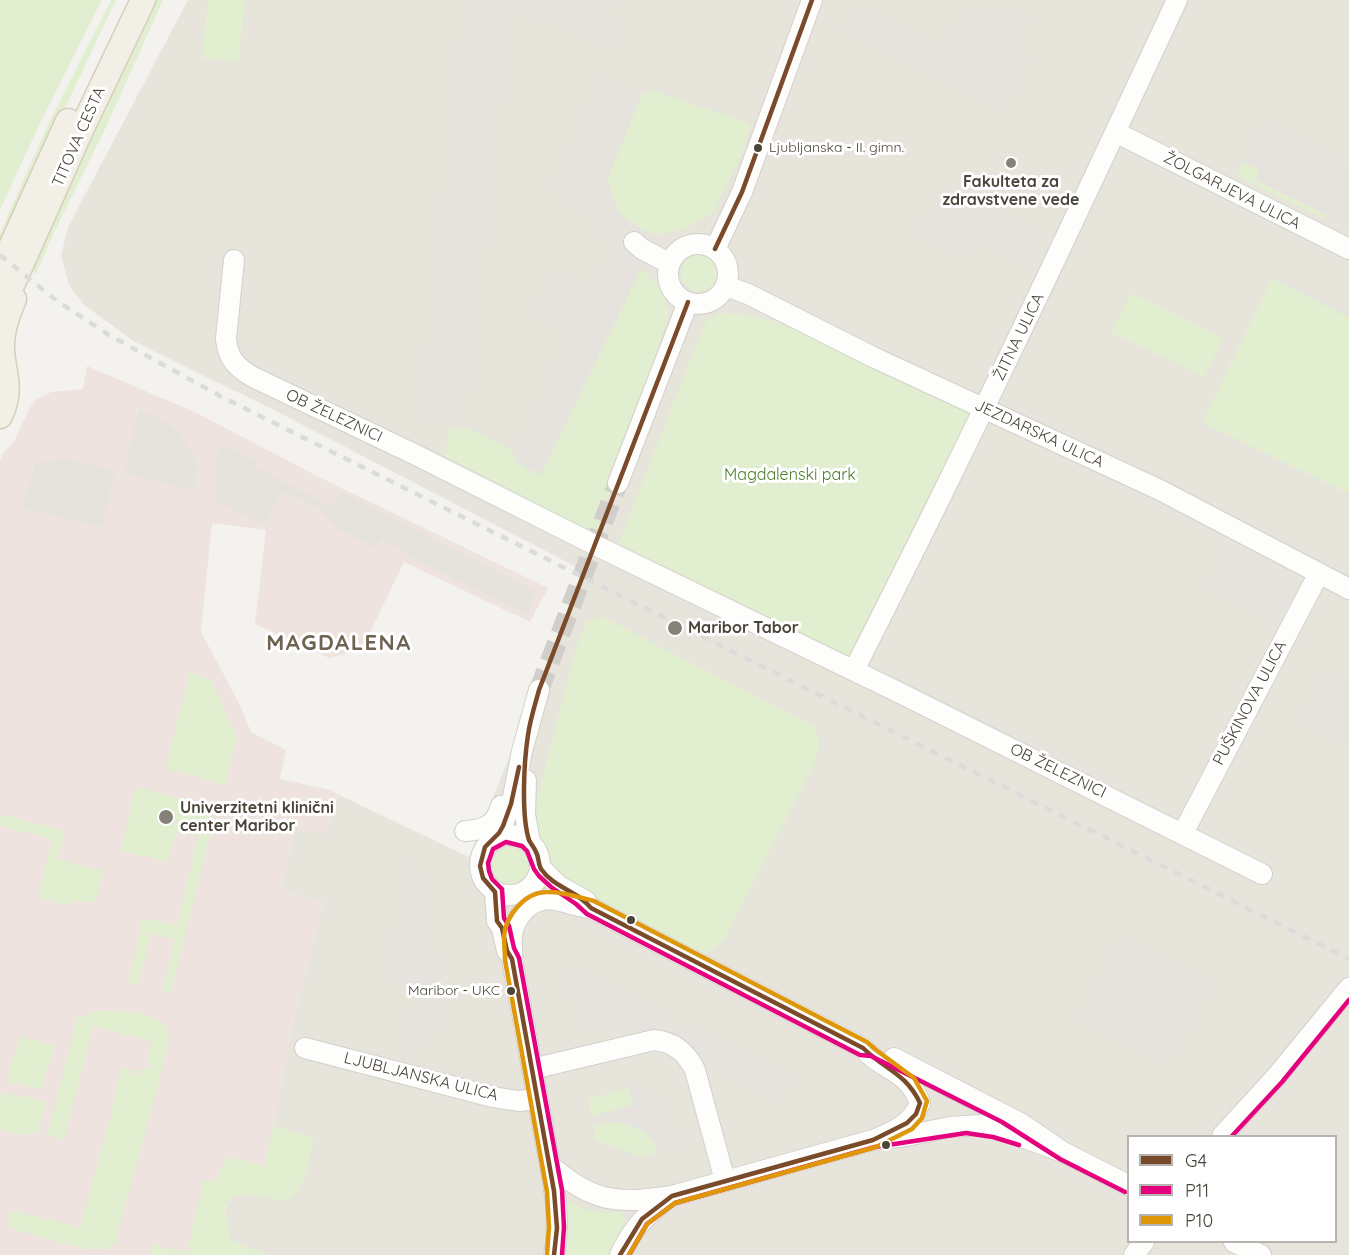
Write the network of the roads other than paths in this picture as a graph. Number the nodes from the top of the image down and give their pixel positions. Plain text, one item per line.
1 (126, 0) edge
2 (143, 0) edge
3 (812, 0) edge
4 (1177, 0) edge
5 (1115, 132) junction
6 (634, 242) dead end
7 (715, 249) junction
8 (1349, 249) edge
9 (234, 260) dead end
10 (669, 263) junction
11 (9, 274) edge
12 (726, 286) junction
13 (688, 302) junction
14 (0, 312) edge
15 (985, 408) junction
16 (0, 416) edge
17 (618, 483) tunnel mouth
18 (1318, 573) junction
19 (1349, 589) edge
20 (854, 670) junction
21 (539, 690) tunnel mouth
22 (528, 734) junction
23 (465, 831) dead end
24 (1183, 833) junction
25 (498, 837) junction
26 (530, 843) junction
27 (540, 867) junction
28 (1262, 874) dead end
29 (495, 892) junction
30 (591, 908) junction
31 (512, 959) junction
32 (1349, 988) edge
33 (305, 1048) dead end
34 (863, 1048) junction
35 (532, 1069) junction
36 (538, 1099) junction
37 (1224, 1135) edge
38 (873, 1140) junction
39 (1063, 1152) junction
40 (551, 1166) junction
41 (725, 1181) junction
42 (1127, 1184) edge
43 (672, 1196) junction
44 (1143, 1243) edge
45 (1236, 1243) edge
46 (554, 1255) edge
47 (620, 1255) edge
48 (1134, 1255) edge
49 (1260, 1255) edge

1 - 11 main road, TITOVA CESTA
2 - 11 main road, TITOVA CESTA
3 - 7 street
4 - 5 street, ŽITNA ULICA
5 - 8 street, ŽOLGARJEVA ULICA
5 - 15 street, ŽITNA ULICA
6 - 10 street
7 - 10 street
7 - 12 street
9 - 20 street, OB ŽELEZNICI
10 - 13 street
11 - 14 main road
11 - 16 main road
12 - 13 street
12 - 15 street, JEZDARSKA ULICA
13 - 17 street
15 - 18 street, JEZDARSKA ULICA
15 - 20 street, ŽITNA ULICA
18 - 19 street, JEZDARSKA ULICA
18 - 24 street, PUŠKINOVA ULICA
20 - 24 street, OB ŽELEZNICI
21 - 22 street
22 - 23 street
22 - 25 street
22 - 26 street
24 - 28 street, OB ŽELEZNICI
25 - 26 street
25 - 29 street
26 - 27 street
27 - 29 street
27 - 30 street
29 - 31 street
30 - 31 street
30 - 34 street
31 - 35 street
32 - 37 street
33 - 36 street, LJUBLJANSKA ULICA
34 - 38 street
34 - 39 street
35 - 36 street
35 - 41 street
36 - 40 street
38 - 39 street
38 - 41 street
39 - 42 street
40 - 43 street
40 - 46 street
41 - 43 street
43 - 47 street
44 - 48 street
45 - 49 street

